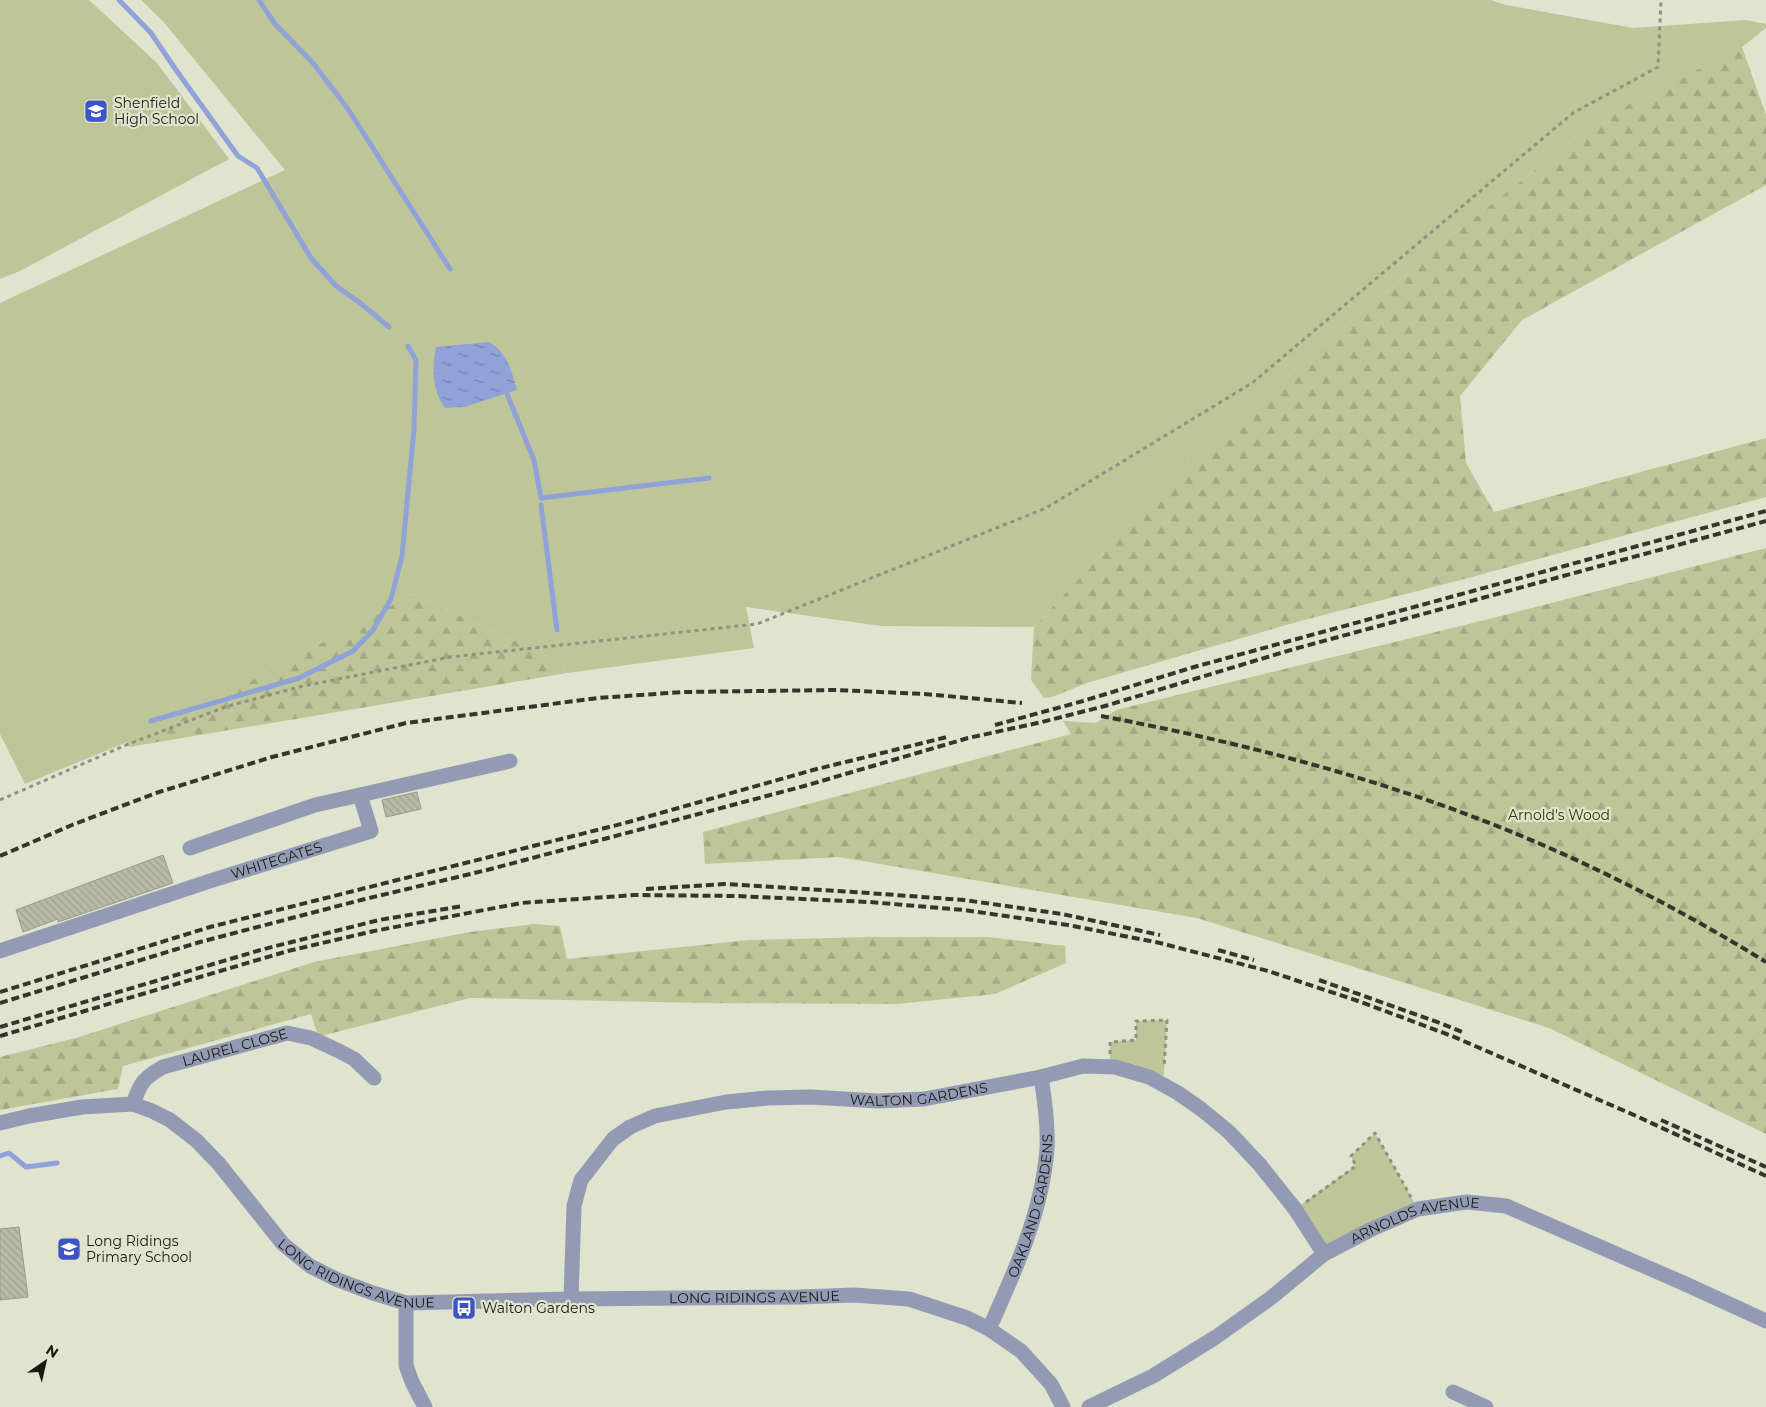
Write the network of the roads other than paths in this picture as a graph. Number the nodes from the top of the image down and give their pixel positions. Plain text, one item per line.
1 (510, 761) dead end
2 (360, 794) junction
3 (190, 848) dead end
4 (0, 951) edge
5 (1041, 1077) junction
6 (374, 1078) dead end
7 (133, 1104) junction
8 (0, 1123) edge
9 (1324, 1254) junction
10 (571, 1299) junction
11 (406, 1303) junction
12 (1766, 1322) edge
13 (989, 1329) junction
14 (1453, 1392) dead end
15 (425, 1407) edge
16 (1063, 1407) edge
17 (1089, 1407) edge
18 (1486, 1407) edge

1 - 2 street
2 - 3 street
2 - 4 street, WHITEGATES
5 - 9 street, WALTON GARDENS
5 - 10 street, WALTON GARDENS
5 - 13 street, OAKLAND GARDENS
6 - 7 street, LAUREL CLOSE
7 - 8 street, LONG RIDINGS AVENUE
7 - 11 street, LONG RIDINGS AVENUE
9 - 12 street, ARNOLDS AVENUE
9 - 17 street, ARNOLDS AVENUE
10 - 11 street, LONG RIDINGS AVENUE
10 - 13 street, LONG RIDINGS AVENUE
11 - 15 street
13 - 16 street, LONG RIDINGS AVENUE
14 - 18 street

